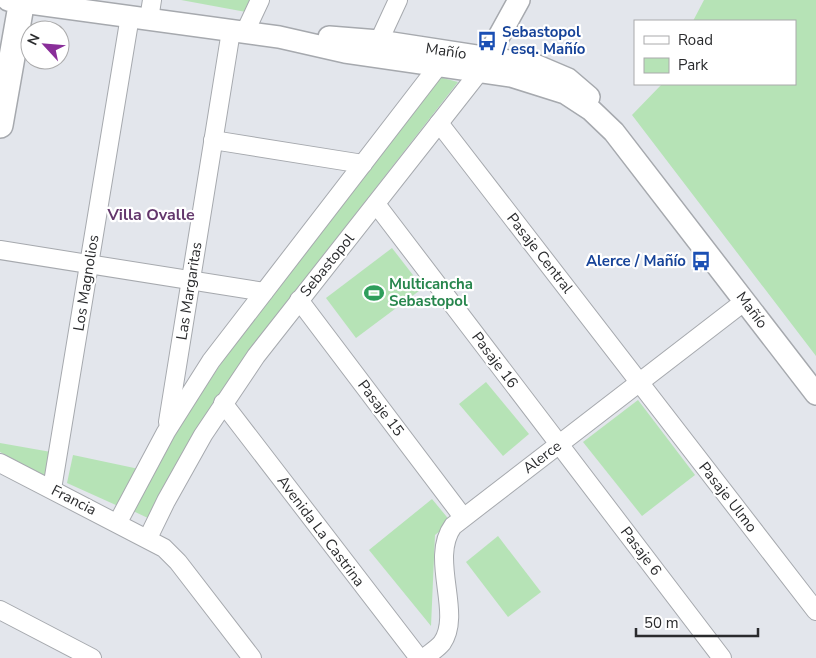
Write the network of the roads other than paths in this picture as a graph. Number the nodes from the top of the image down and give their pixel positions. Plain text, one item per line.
1 (260, 0) edge
2 (398, 0) edge
3 (520, 0) edge
4 (17, 1) edge
5 (144, 12) edge
6 (238, 32) junction
7 (279, 37) junction
8 (379, 41) junction
9 (484, 64) junction
10 (439, 65) junction
11 (440, 124) junction
12 (0, 125) edge
13 (213, 140) junction
14 (363, 164) junction
15 (376, 204) junction
16 (0, 250) edge
17 (90, 264) junction
18 (191, 280) junction
19 (264, 292) junction
20 (299, 300) junction
21 (745, 301) junction
22 (640, 383) junction
23 (816, 394) edge
24 (223, 403) junction
25 (166, 432) junction
26 (559, 444) junction
27 (0, 463) edge
28 (52, 489) junction
29 (463, 517) junction
30 (118, 522) junction
31 (148, 538) junction
32 (0, 610) edge
33 (816, 610) edge
34 (714, 655) edge
35 (92, 658) edge
36 (252, 658) edge
37 (419, 658) edge
38 (424, 658) edge

1 - 6 street, Las Margaritas
2 - 8 street
3 - 9 street, Sebastopol
4 - 5 street, Mañío
4 - 12 main road
5 - 6 street, Mañío
5 - 17 street, Los Magnolios
6 - 7 street, Mañío
6 - 13 street, Las Margaritas
7 - 8 street, Mañío
7 - 10 street, Mañío
8 - 9 street, Mañío
9 - 10 street, Mañío
9 - 11 street, Sebastopol
9 - 21 street, Mañío
10 - 14 street
11 - 15 street, Sebastopol
11 - 22 street, Pasaje Central
13 - 14 street
13 - 18 street, Las Margaritas
14 - 19 street
15 - 20 street, Sebastopol
15 - 26 street, Pasaje 16
16 - 17 street
17 - 18 street
17 - 28 street, Los Magnolios
18 - 19 street
18 - 25 street, Las Margaritas
19 - 25 street
20 - 24 street, Sebastopol
20 - 29 street, Pasaje 15
21 - 22 street, Alerce
21 - 23 street, Mañío
22 - 26 street, Alerce
22 - 33 street, Pasaje Ulmo
24 - 31 street, Sebastopol
24 - 37 street, Avenida La Castrina
25 - 30 street
26 - 29 street, Alerce
26 - 34 street, Pasaje 6
27 - 28 street, Francia
28 - 30 street, Francia
29 - 38 street, Alerce
30 - 31 street, Francia
31 - 36 street, Francia
32 - 35 street

